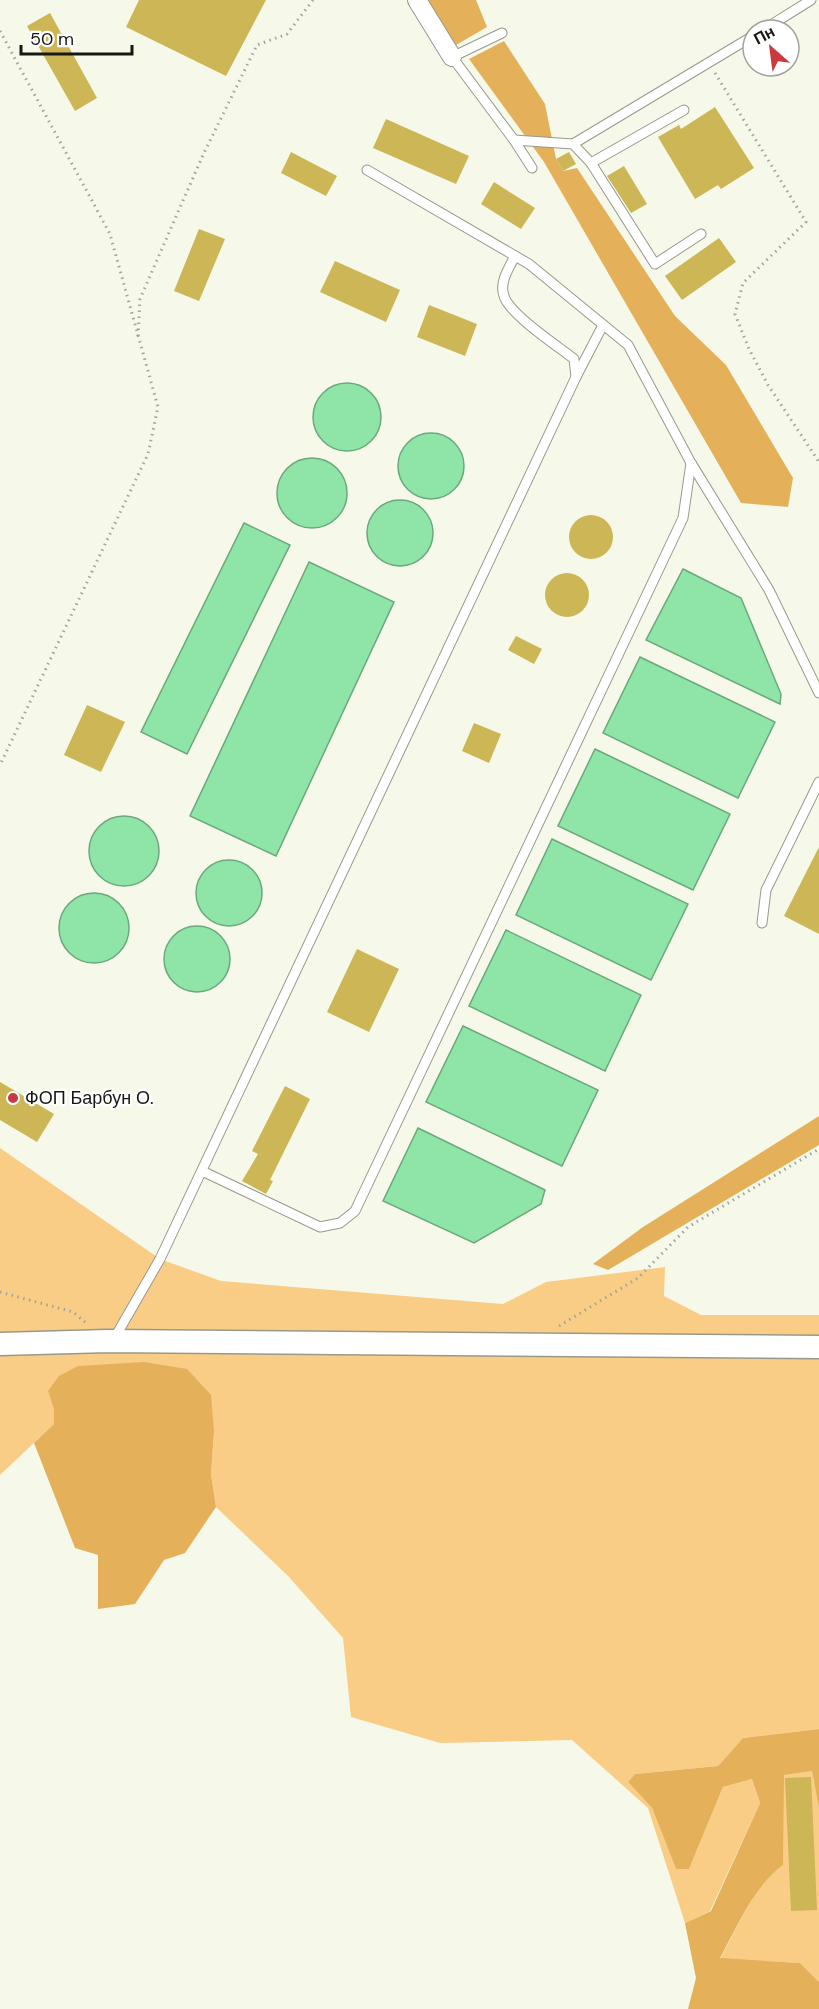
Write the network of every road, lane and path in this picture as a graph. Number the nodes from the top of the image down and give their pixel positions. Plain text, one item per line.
1 (313, 0) edge
2 (417, 0) edge
3 (810, 0) edge
4 (782, 18) edge
5 (0, 31) edge
6 (502, 33) dead end
7 (741, 44) edge
8 (452, 57) junction
9 (720, 57) junction
10 (684, 110) dead end
11 (514, 140) junction
12 (573, 144) junction
13 (591, 164) junction
14 (532, 168) dead end
15 (367, 170) dead end
16 (701, 234) dead end
17 (515, 256) junction
18 (603, 325) junction
19 (138, 340) junction
20 (576, 377) junction
21 (819, 462) edge
22 (691, 463) junction
23 (819, 693) edge
24 (0, 765) edge
25 (819, 782) edge
26 (762, 923) dead end
27 (819, 1149) edge
28 (201, 1170) junction
29 (0, 1292) edge
30 (555, 1328) dead end
31 (111, 1341) junction
32 (0, 1344) edge
33 (819, 1347) edge

1 - 19 path
2 - 8 street
3 - 4 lane
5 - 19 path
6 - 8 lane
7 - 9 lane
8 - 11 lane
9 - 12 lane
9 - 21 path
10 - 13 lane
11 - 12 lane
11 - 14 lane
12 - 13 lane
13 - 16 lane
15 - 17 lane
17 - 18 lane
17 - 20 lane
18 - 20 lane
18 - 22 lane
19 - 24 path
20 - 28 lane
22 - 23 lane
22 - 28 lane
25 - 26 lane
27 - 30 path
28 - 31 lane
29 - 31 path
31 - 32 street
31 - 33 street

